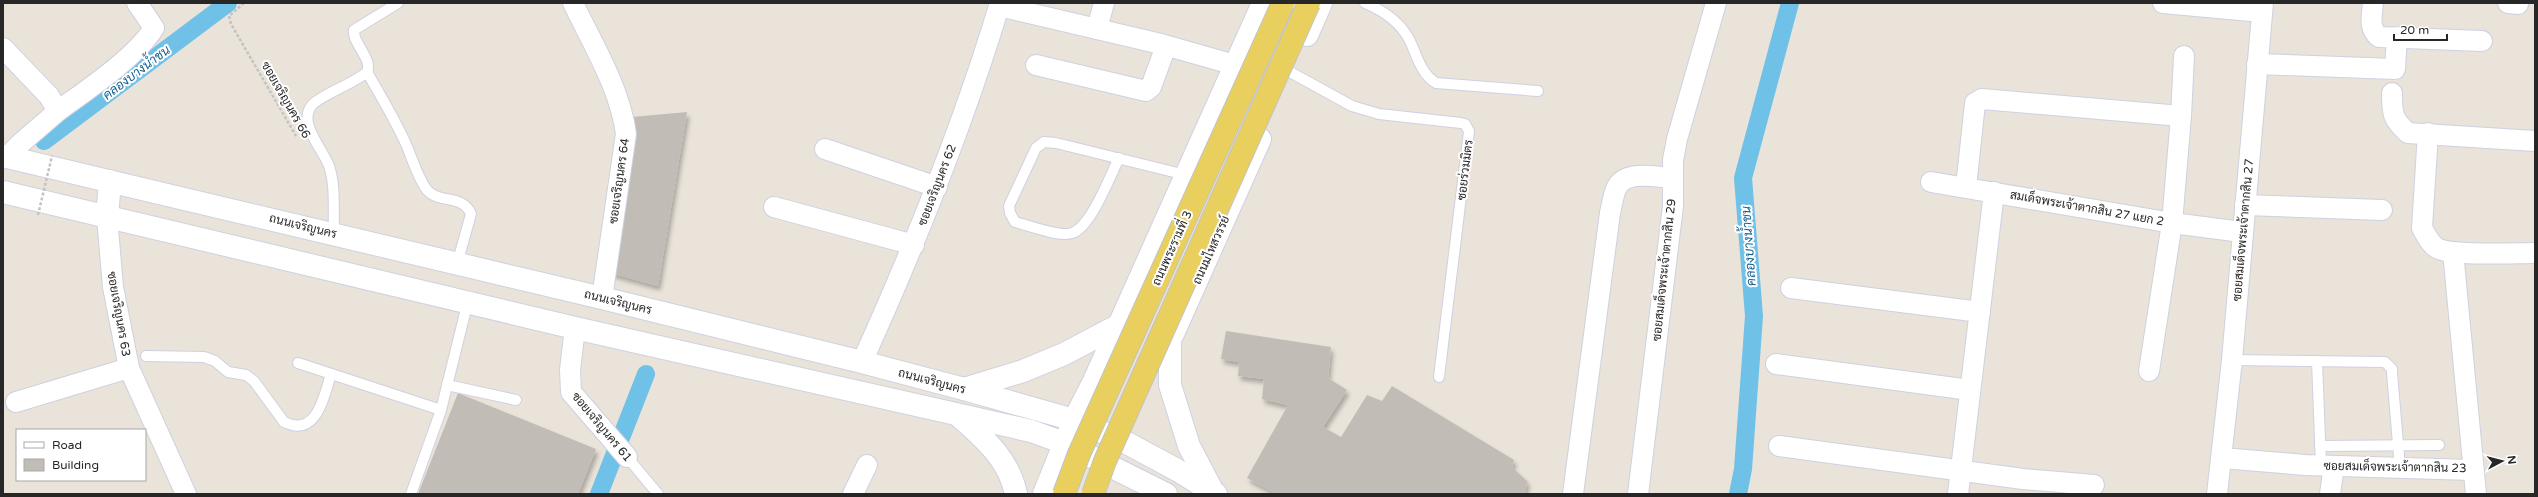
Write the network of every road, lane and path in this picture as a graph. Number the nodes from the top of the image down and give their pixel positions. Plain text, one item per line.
1 (137, 3) edge
2 (244, 3) edge
3 (398, 3) edge
4 (573, 3) edge
5 (1104, 3) edge
6 (1263, 3) edge
7 (1283, 3) edge
8 (1309, 3) edge
9 (1321, 3) edge
10 (1366, 3) edge
11 (1716, 3) edge
12 (2163, 3) edge
13 (2373, 3) edge
14 (999, 4) edge
15 (2262, 8) edge
16 (1097, 29) junction
17 (2397, 37) junction
18 (2482, 41) dead end
19 (1166, 46) junction
20 (3, 48) edge
21 (2184, 56) dead end
22 (2257, 64) junction
23 (1036, 65) dead end
24 (1235, 65) junction
25 (367, 72) junction
26 (1290, 72) junction
27 (1538, 91) dead end
28 (2392, 93) dead end
29 (58, 111) junction
30 (2180, 116) junction
31 (2428, 133) junction
32 (297, 138) dead end
33 (2535, 141) edge
34 (825, 149) dead end
35 (52, 156) dead end
36 (5, 157) edge
37 (1119, 158) junction
38 (1186, 175) junction
39 (1672, 178) junction
40 (110, 181) junction
41 (1932, 182) dead end
42 (937, 187) junction
43 (1966, 187) junction
44 (3, 192) edge
45 (1994, 192) junction
46 (2245, 205) junction
47 (774, 207) dead end
48 (2382, 210) dead end
49 (38, 215) dead end
50 (107, 218) junction
51 (2172, 223) junction
52 (2242, 232) junction
53 (334, 234) junction
54 (914, 245) junction
55 (2453, 252) junction
56 (2535, 253) edge
57 (457, 264) junction
58 (1791, 288) dead end
59 (602, 298) junction
60 (468, 301) junction
61 (1980, 312) junction
62 (1119, 325) junction
63 (575, 328) junction
64 (1170, 341) junction
65 (146, 356) dead end
66 (2232, 360) junction
67 (2317, 361) junction
68 (862, 362) junction
69 (298, 363) dead end
70 (1776, 364) dead end
71 (129, 368) junction
72 (2149, 371) dead end
73 (331, 374) junction
74 (1439, 377) dead end
75 (447, 385) junction
76 (964, 389) junction
77 (1970, 390) junction
78 (516, 400) dead end
79 (16, 402) dead end
80 (441, 410) junction
81 (958, 415) junction
82 (1074, 420) junction
83 (1125, 442) junction
84 (1064, 443) junction
85 (2439, 445) dead end
86 (1779, 446) dead end
87 (2398, 446) junction
88 (627, 457) joint
89 (2222, 458) junction
90 (2325, 459) junction
91 (867, 465) dead end
92 (1112, 466) junction
93 (2400, 468) junction
94 (1959, 469) junction
95 (2472, 470) junction
96 (2094, 485) dead end
97 (2024, 486) edge
98 (1214, 492) edge
99 (186, 494) edge
100 (412, 494) edge
101 (658, 494) edge
102 (853, 494) edge
103 (1016, 494) edge
104 (1044, 494) edge
105 (1064, 494) edge
106 (1093, 494) edge
107 (1097, 494) edge
108 (1166, 494) edge
109 (1573, 494) edge
110 (1638, 494) edge
111 (1958, 494) edge
112 (2217, 494) edge
113 (2330, 494) edge
114 (2476, 494) edge

1 - 29 street
2 - 32 path, ซอยเจริญนคร 66
3 - 25 lane
4 - 59 street, ซอยเจริญนคร 64
5 - 16 street
6 - 24 main road
7 - 105 main road, ถนนพระรามที่ 3, bridge
8 - 106 main road, bridge
9 - 26 main road, ถนนมไหสวรรย์
10 - 27 lane
11 - 39 street, ซอยสมเด็จพระเจ้าตากสิน 29
12 - 15 street
13 - 17 street
14 - 16 street
14 - 42 street, ซอยเจริญนคร 62
15 - 22 street, ซอยสมเด็จพระเจ้าตากสิน 27
16 - 19 street
17 - 18 street
17 - 22 street
19 - 23 street
19 - 24 street
20 - 29 street
21 - 30 street
22 - 46 street, ซอยสมเด็จพระเจ้าตากสิน 27
24 - 38 main road
25 - 53 lane
25 - 57 lane
26 - 64 main road, ถนนมไหสวรรย์
26 - 74 lane, ซอยร่วมมิตร
28 - 31 street
29 - 36 street
30 - 43 street
30 - 51 street
31 - 33 street
31 - 55 street
34 - 42 street
35 - 49 path, bridge
36 - 40 main road, ถนนเจริญนคร
37 - 37 lane
37 - 38 lane
38 - 62 main road
39 - 109 street
39 - 110 street, ซอยสมเด็จพระเจ้าตากสิน 29
40 - 50 main road
40 - 53 main road, ถนนเจริญนคร
41 - 43 street, สมเด็จพระเจ้าตากสิน 27 แยก 2
42 - 54 street, ซอยเจริญนคร 62
43 - 45 street, สมเด็จพระเจ้าตากสิน 27 แยก 2
44 - 50 main road
45 - 51 street, สมเด็จพระเจ้าตากสิน 27 แยก 2
45 - 61 street
46 - 48 street
46 - 52 street, ซอยสมเด็จพระเจ้าตากสิน 27
47 - 54 street
50 - 60 main road
50 - 71 street, ซอยเจริญนคร 63
51 - 52 street, สมเด็จพระเจ้าตากสิน 27 แยก 2
51 - 72 street
52 - 66 street, ซอยสมเด็จพระเจ้าตากสิน 27
53 - 57 main road, ถนนเจริญนคร
54 - 68 street, ซอยเจริญนคร 62
55 - 56 street
55 - 95 street, ซอยสมเด็จพระเจ้าตากสิน 23
57 - 59 main road, ถนนเจริญนคร
58 - 61 street
59 - 68 main road, ถนนเจริญนคร
60 - 63 main road
60 - 75 lane
61 - 77 street
62 - 76 main road
62 - 82 main road
63 - 81 main road
63 - 88 street, ซอยเจริญนคร 61
64 - 83 main road, ถนนมไหสวรรย์
64 - 98 main road
65 - 73 lane
66 - 67 lane
66 - 89 street, ซอยสมเด็จพระเจ้าตากสิน 27
67 - 87 lane
67 - 90 lane
68 - 76 main road, ถนนเจริญนคร
69 - 73 lane
70 - 77 street
71 - 79 street
71 - 99 street, ซอยเจริญนคร 63
73 - 80 lane
75 - 78 lane
75 - 80 lane
76 - 82 main road, ถนนเจริญนคร
77 - 94 street
80 - 100 lane
81 - 84 main road
81 - 103 main road
82 - 83 main road, ถนนเจริญนคร
82 - 84 main road
83 - 92 main road, ถนนมไหสวรรย์
83 - 98 main road, ถนนเจริญนคร
84 - 92 main road
84 - 104 main road
85 - 87 lane
86 - 94 street
87 - 90 lane
87 - 93 lane
88 - 101 lane, ซอยเจริญนคร 61
89 - 90 street, ซอยสมเด็จพระเจ้าตากสิน 23
89 - 112 street, ซอยสมเด็จพระเจ้าตากสิน 27
90 - 93 street, ซอยสมเด็จพระเจ้าตากสิน 23
90 - 113 street
91 - 102 street
92 - 107 main road, ถนนมไหสวรรย์
92 - 108 main road
93 - 95 street, ซอยสมเด็จพระเจ้าตากสิน 23
94 - 97 street
94 - 111 street
95 - 114 street
96 - 97 street

